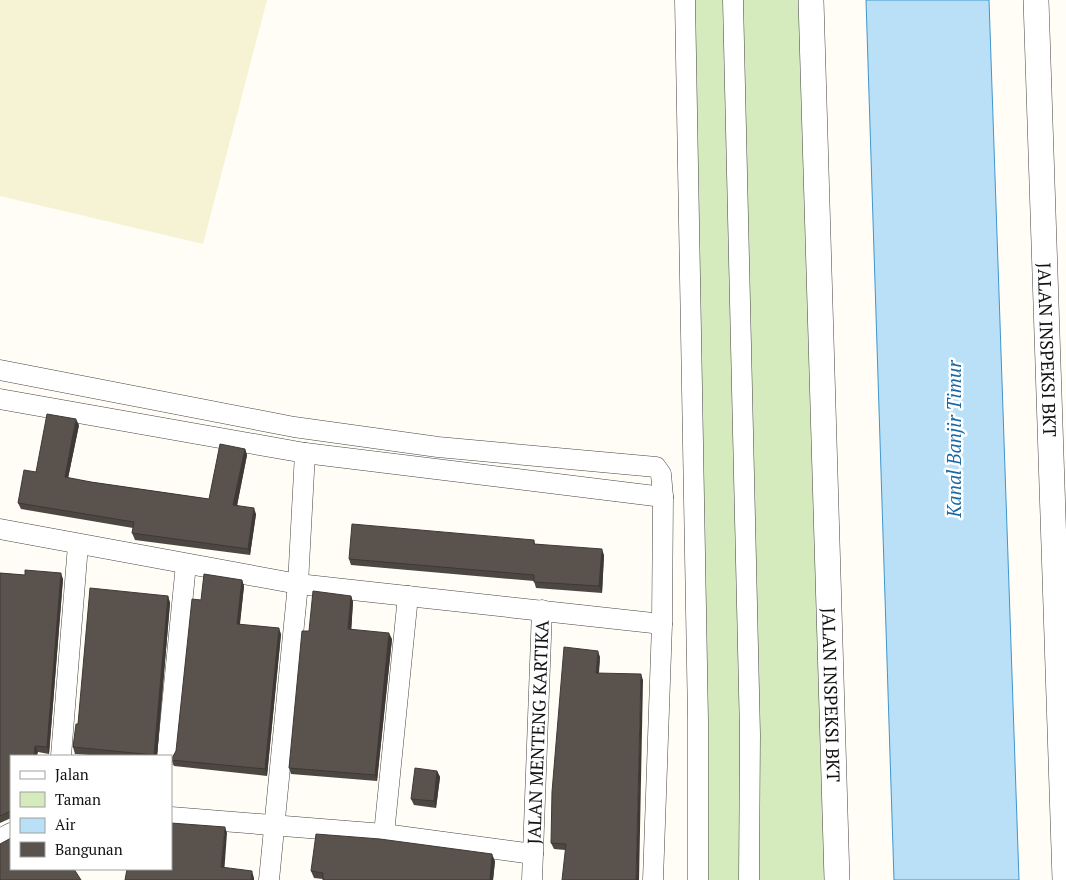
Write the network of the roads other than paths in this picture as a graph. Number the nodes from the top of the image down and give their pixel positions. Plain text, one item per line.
1 (685, 0) edge
2 (733, 0) edge
3 (811, 0) edge
4 (1036, 0) edge
5 (0, 370) edge
6 (0, 399) edge
7 (305, 453) junction
8 (663, 497) junction
9 (0, 529) edge
10 (78, 545) junction
11 (186, 564) junction
12 (298, 584) junction
13 (408, 596) junction
14 (542, 610) junction
15 (662, 624) junction
16 (62, 755) edge
17 (167, 755) edge
18 (172, 817) edge
19 (275, 824) junction
20 (384, 834) junction
21 (533, 854) junction
22 (270, 880) edge
23 (532, 880) edge
24 (653, 880) edge
25 (698, 880) edge
26 (749, 880) edge
27 (837, 880) edge
28 (1065, 880) edge

1 - 25 street
2 - 26 street
3 - 27 street, JALAN INSPEKSI BKT
4 - 28 street, JALAN INSPEKSI BKT
5 - 8 street
6 - 7 street
7 - 8 street
7 - 12 street
8 - 15 street
9 - 10 street
10 - 11 street
10 - 16 street
11 - 12 street
11 - 17 street
12 - 13 street
12 - 19 street
13 - 14 street
13 - 20 street
14 - 15 street
14 - 21 street, JALAN MENTENG KARTIKA
15 - 24 street
18 - 19 street
19 - 20 street
19 - 22 street
20 - 21 street
21 - 23 street, JALAN MENTENG KARTIKA

